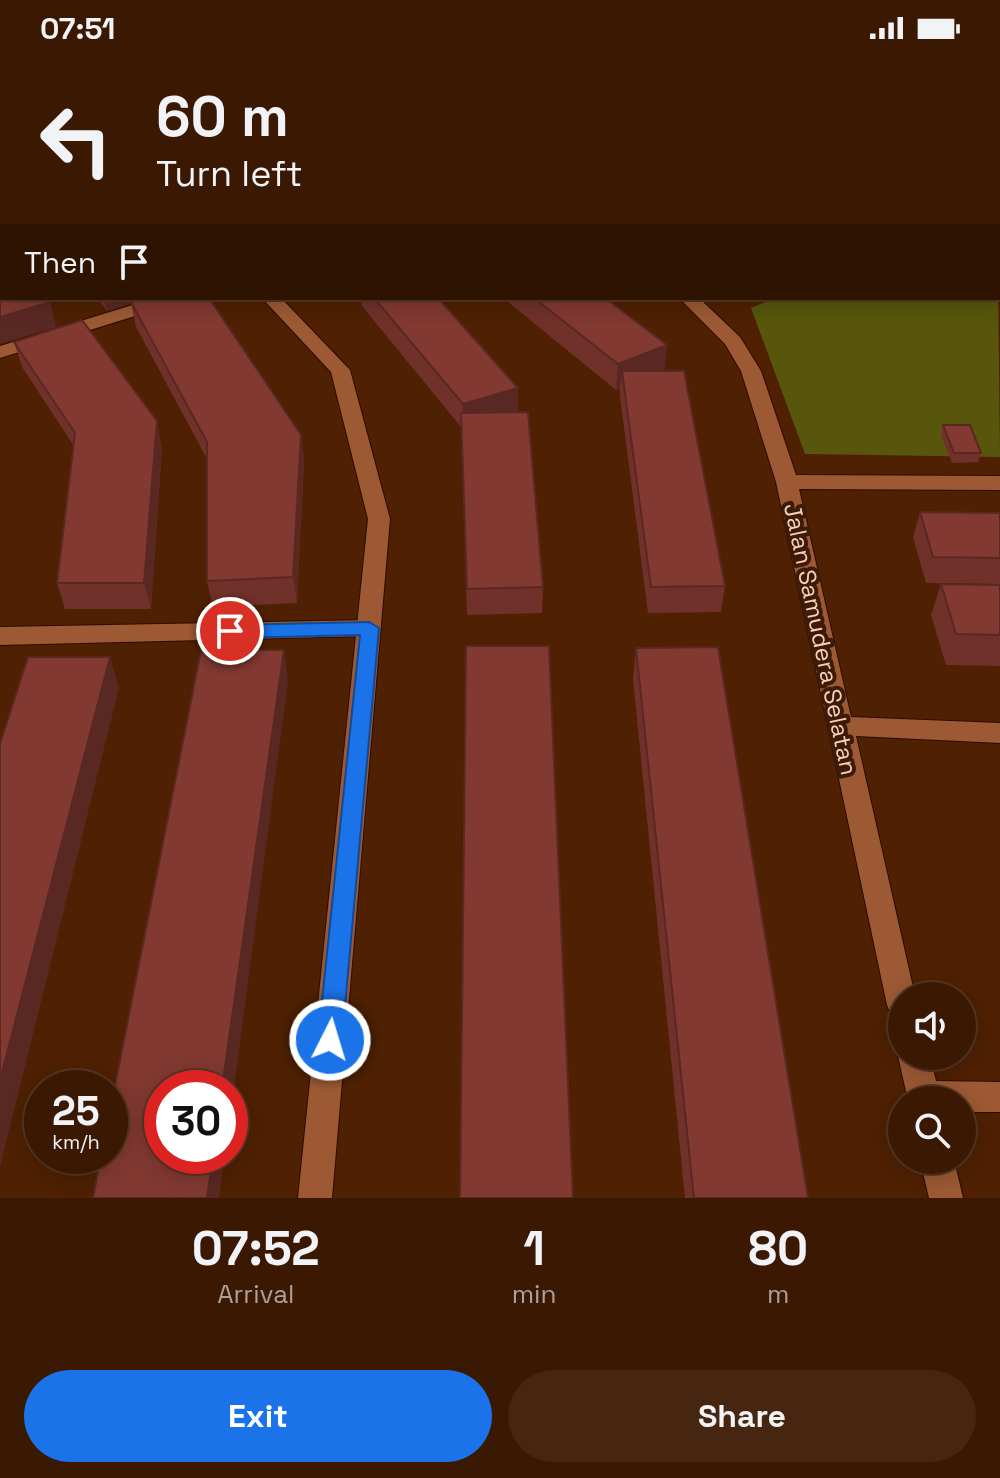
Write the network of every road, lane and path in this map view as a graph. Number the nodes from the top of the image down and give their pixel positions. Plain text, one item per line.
1 (168, 300) edge
2 (273, 300) edge
3 (703, 301) edge
4 (0, 352) edge
5 (787, 482) junction
6 (1000, 483) edge
7 (369, 628) junction
8 (0, 636) edge
9 (839, 726) junction
10 (1000, 733) edge
11 (897, 982) edge
12 (976, 1097) edge
13 (1000, 1097) edge
14 (940, 1174) edge
15 (315, 1198) edge
16 (946, 1198) edge

1 - 4 street
2 - 7 street
3 - 5 street, Jalan Samudera Selatan
5 - 6 street
5 - 9 street, Jalan Samudera Selatan
7 - 8 street
7 - 15 street
9 - 10 street
9 - 11 street, Jalan Samudera Selatan
12 - 13 street
14 - 16 street

